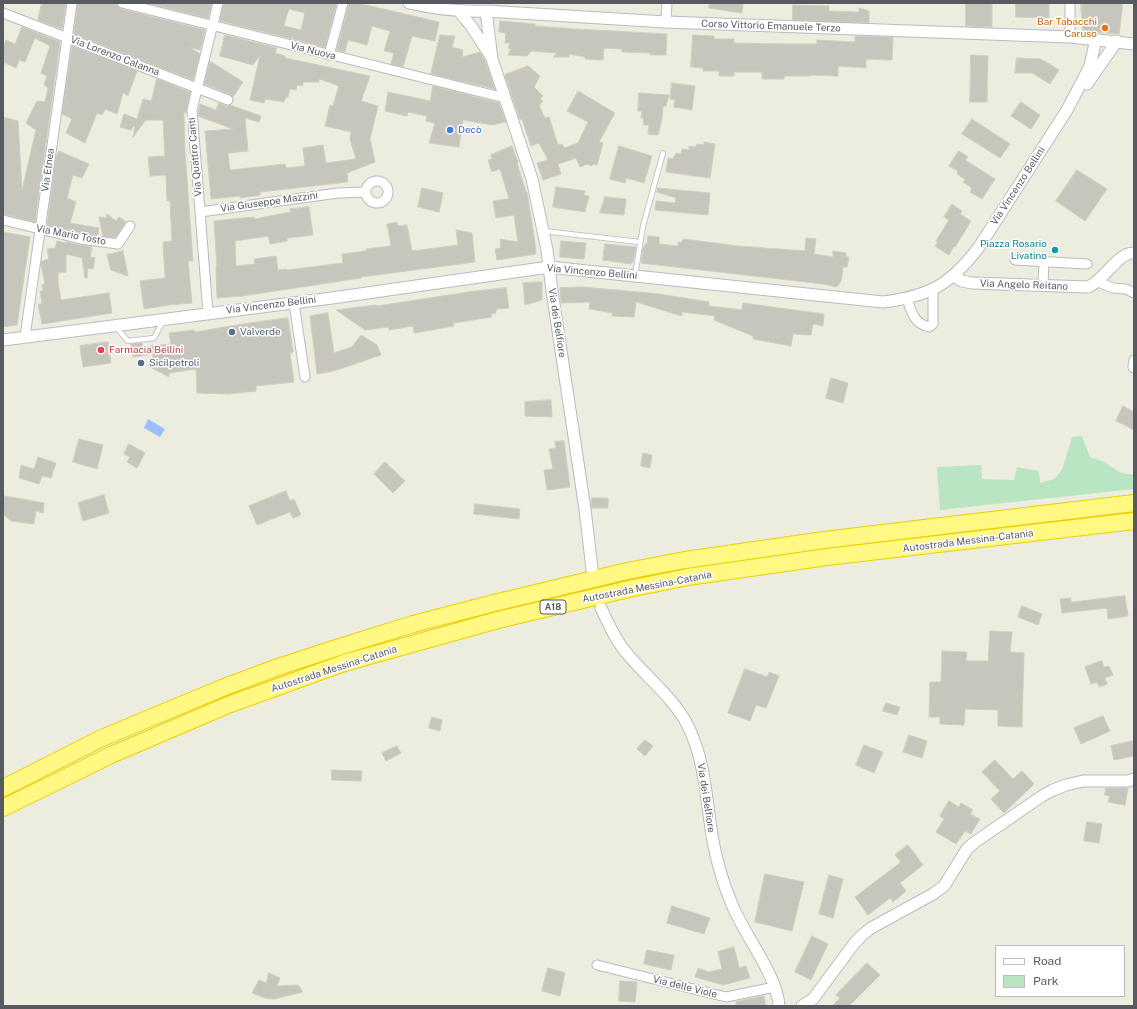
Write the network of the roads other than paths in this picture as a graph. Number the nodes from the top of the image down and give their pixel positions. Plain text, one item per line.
1 (72, 3) edge
2 (122, 3) edge
3 (218, 3) edge
4 (344, 3) edge
5 (413, 3) edge
6 (667, 3) edge
7 (1070, 3) edge
8 (459, 11) junction
9 (486, 11) junction
10 (3, 13) edge
11 (666, 22) junction
12 (212, 25) junction
13 (1070, 37) junction
14 (67, 38) junction
15 (1096, 40) junction
16 (1117, 42) junction
17 (1134, 44) edge
18 (329, 55) junction
19 (492, 58) junction
20 (197, 88) junction
21 (505, 98) junction
22 (228, 100) dead end
23 (1067, 110) junction
24 (663, 152) dead end
25 (366, 192) dead end
26 (200, 212) junction
27 (3, 220) edge
28 (130, 226) dead end
29 (40, 230) junction
30 (543, 230) junction
31 (640, 242) junction
32 (1134, 253) edge
33 (1015, 260) dead end
34 (1044, 261) junction
35 (1087, 264) dead end
36 (549, 266) junction
37 (635, 276) junction
38 (954, 276) junction
39 (1096, 283) junction
40 (1043, 286) junction
41 (933, 290) junction
42 (1134, 293) edge
43 (907, 299) junction
44 (294, 303) junction
45 (208, 313) junction
46 (164, 319) junction
47 (115, 325) junction
48 (25, 337) junction
49 (3, 340) edge
50 (1134, 360) edge
51 (1134, 368) edge
52 (305, 377) dead end
53 (1134, 503) edge
54 (1134, 521) edge
55 (592, 569) dead end
56 (601, 608) dead end
57 (1134, 779) edge
58 (3, 788) edge
59 (3, 808) edge
60 (597, 965) dead end
61 (775, 987) junction
62 (779, 1006) edge
63 (802, 1006) edge

1 - 14 street, Via Etnea
2 - 12 street, Via Nuova
3 - 12 street, Via Quattro Canti
4 - 18 street
5 - 8 street, Corso Vittorio Emanuele Terzo
6 - 11 street
7 - 13 street
8 - 9 street, Corso Vittorio Emanuele Terzo
8 - 19 street
9 - 11 street, Corso Vittorio Emanuele Terzo
9 - 19 street
10 - 14 street, Via Lorenzo Calanna
11 - 13 street, Corso Vittorio Emanuele Terzo
12 - 18 street, Via Nuova
12 - 20 street, Via Quattro Canti
13 - 15 street, Corso Vittorio Emanuele Terzo
14 - 20 street, Via Lorenzo Calanna
14 - 29 street, Via Etnea
15 - 16 street, Corso Vittorio Emanuele Terzo
15 - 23 street
16 - 17 street, Corso Vittorio Emanuele Terzo
16 - 23 street
18 - 21 street, Via Nuova
19 - 21 street, Via dei Belfiore
20 - 22 street, Via Lorenzo Calanna
20 - 26 street, Via Quattro Canti
21 - 30 street, Via dei Belfiore
23 - 38 street, Via Vincenzo Bellini
24 - 31 lane
25 - 26 street, Via Giuseppe Mazzini
26 - 45 street, Via Quattro Canti
27 - 29 street, Via Mario Tosto
28 - 29 street, Via Mario Tosto
29 - 48 street, Via Etnea
30 - 31 lane
30 - 36 street, Via dei Belfiore
31 - 37 lane
32 - 39 street
33 - 34 street
34 - 35 street
34 - 40 street
36 - 37 street, Via Vincenzo Bellini
36 - 44 street, Via Vincenzo Bellini
36 - 55 street, Via dei Belfiore
37 - 43 street, Via Vincenzo Bellini
38 - 40 street, Via Angelo Reitano
38 - 41 street, Via Vincenzo Bellini
39 - 40 street, Via Angelo Reitano
39 - 42 street, Via Angelo Reitano
41 - 43 street, Via Vincenzo Bellini
41 - 43 street
44 - 45 street, Via Vincenzo Bellini
44 - 52 street
45 - 46 street, Via Vincenzo Bellini
46 - 47 street, Via Vincenzo Bellini
46 - 47 lane
47 - 48 street, Via Vincenzo Bellini
48 - 49 street, Via Vincenzo Bellini
50 - 51 street
53 - 58 highway, Autostrada Messina-Catania / A18
54 - 59 highway, Autostrada Messina-Catania / A18
56 - 61 street, Via dei Belfiore
57 - 63 street
60 - 61 street, Via delle Viole
61 - 62 street, Via dei Belfiore

